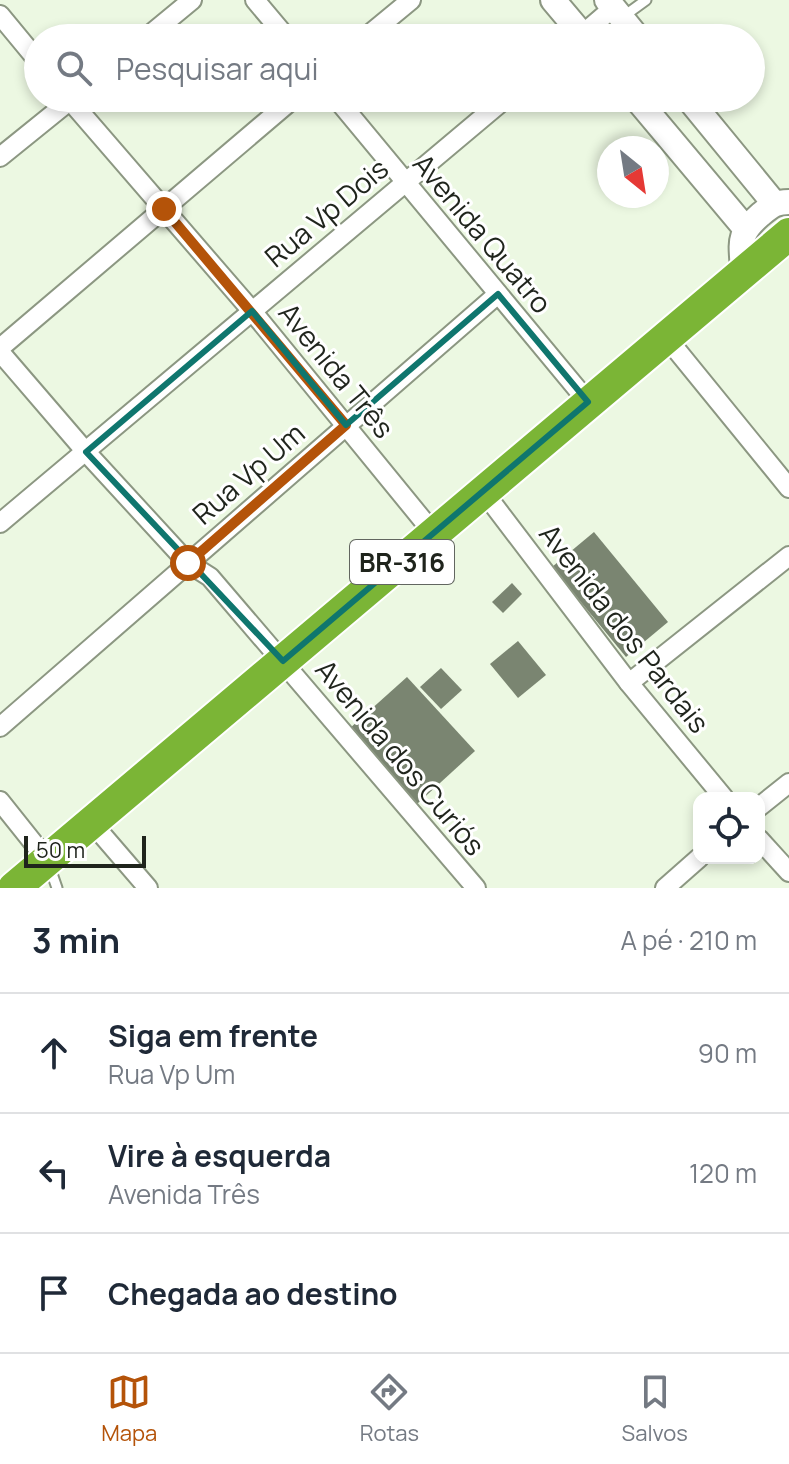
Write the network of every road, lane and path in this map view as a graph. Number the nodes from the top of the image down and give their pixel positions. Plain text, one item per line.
1 (192, 0) edge
2 (255, 0) edge
3 (411, 0) edge
4 (553, 0) edge
5 (646, 0) edge
6 (614, 9) edge
7 (0, 15) edge
8 (163, 24) edge
9 (275, 24) edge
10 (382, 24) edge
11 (571, 24) edge
12 (596, 24) edge
13 (24, 44) edge
14 (55, 112) edge
15 (82, 112) edge
16 (278, 112) edge
17 (347, 112) edge
18 (489, 112) edge
19 (648, 112) edge
20 (701, 112) edge
21 (0, 157) edge
22 (404, 183) junction
23 (782, 202) edge
24 (164, 209) junction
25 (745, 228) junction
26 (789, 234) edge
27 (743, 273) junction
28 (498, 294) junction
29 (252, 311) junction
30 (666, 337) junction
31 (0, 350) edge
32 (588, 402) junction
33 (346, 425) junction
34 (86, 452) junction
35 (789, 488) edge
36 (483, 491) junction
37 (0, 523) edge
38 (435, 535) junction
39 (789, 556) edge
40 (188, 563) junction
41 (283, 661) junction
42 (629, 683) junction
43 (0, 727) edge
44 (789, 783) edge
45 (719, 792) edge
46 (0, 801) edge
47 (765, 802) edge
48 (92, 823) junction
49 (765, 846) edge
50 (693, 863) edge
51 (789, 872) edge
52 (52, 874) edge
53 (14, 888) edge
54 (148, 888) edge
55 (476, 888) edge
56 (665, 888) edge

1 - 8 street
2 - 9 street
3 - 10 street
4 - 11 street
5 - 6 lane
6 - 12 street
7 - 13 street
14 - 21 street
15 - 24 street, Avenida Três
16 - 24 street
17 - 22 street, Avenida Quatro
18 - 22 street, Rua Vp Dois
19 - 25 street
20 - 23 street
22 - 28 street, Avenida Quatro
22 - 29 street, Rua Vp Dois
23 - 25 street
24 - 29 street, Avenida Três
24 - 31 street
25 - 27 street
26 - 27 highway, BR-316
27 - 30 highway, BR-316
28 - 32 street, Avenida Quatro
28 - 33 street, Rua Vp Um
29 - 33 street, Avenida Três
29 - 34 street, Rua Vp Dois
30 - 32 highway, BR-316
30 - 35 street
31 - 34 street, Avenida dos Curiós
32 - 36 highway, BR-316
33 - 38 street, Avenida Três
33 - 40 street, Rua Vp Um
34 - 37 street, Rua Vp Dois
34 - 40 street, Avenida dos Curiós
36 - 38 highway, BR-316
36 - 42 street, Avenida dos Pardais
38 - 41 highway, BR-316
39 - 42 street
40 - 41 street, Avenida dos Curiós
40 - 43 street, Rua Vp Um
41 - 48 highway, BR-316
41 - 55 street, Avenida dos Curiós
42 - 45 street, Avenida dos Pardais
44 - 47 street
46 - 52 street
48 - 52 highway, BR-316
48 - 54 street
49 - 51 street
50 - 56 street
52 - 53 highway, BR-316

